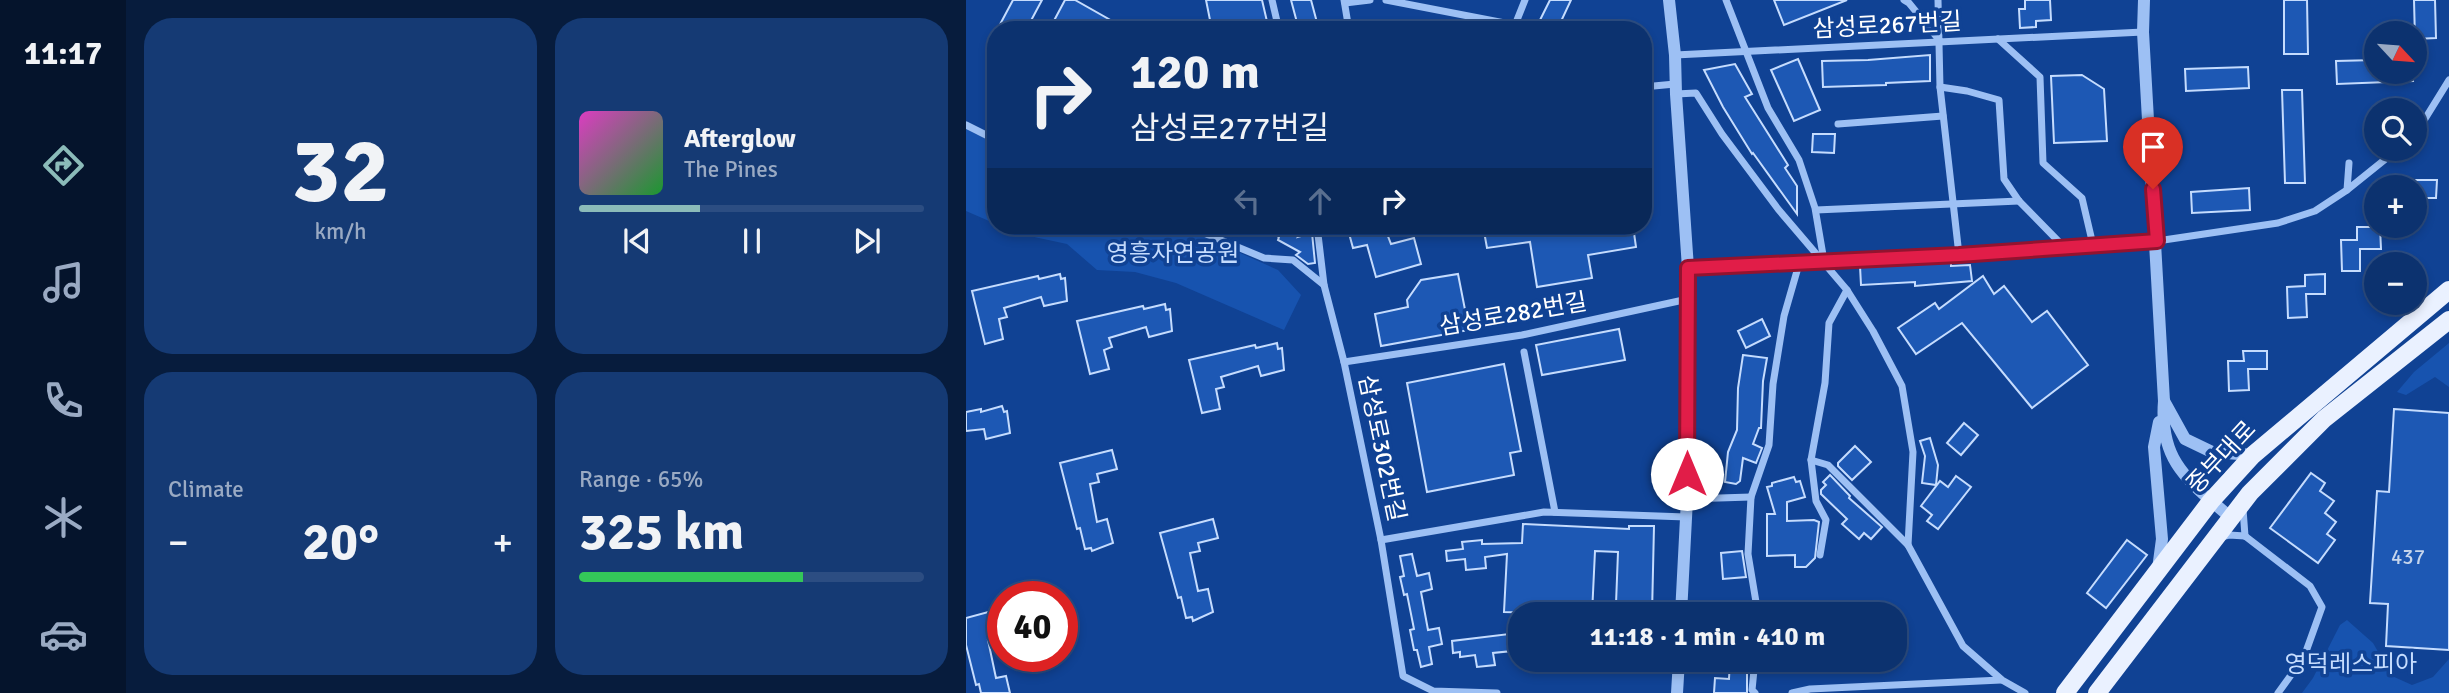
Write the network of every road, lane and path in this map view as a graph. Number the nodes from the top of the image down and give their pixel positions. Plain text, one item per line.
1 (1272, 0) edge
2 (1370, 0) edge
3 (1386, 0) edge
4 (1525, 0) edge
5 (1669, 0) edge
6 (1726, 0) edge
7 (1904, 0) edge
8 (1938, 0) edge
9 (2144, 0) edge
10 (1345, 2) edge
11 (1409, 2) edge
12 (1277, 21) edge
13 (1348, 21) edge
14 (1497, 21) edge
15 (1517, 21) edge
16 (2143, 32) junction
17 (1998, 39) junction
18 (1940, 41) junction
19 (1745, 51) junction
20 (1675, 55) junction
21 (2449, 79) edge
22 (1652, 87) edge
23 (1940, 87) junction
24 (1675, 89) junction
25 (2427, 115) edge
26 (1943, 116) junction
27 (1838, 124) dead end
28 (966, 125) edge
29 (987, 136) edge
30 (2383, 161) edge
31 (2348, 163) dead end
32 (2347, 190) junction
33 (2020, 201) junction
34 (1952, 204) junction
35 (1816, 210) junction
36 (1209, 235) edge
37 (1318, 235) edge
38 (2157, 241) junction
39 (2093, 245) junction
40 (2064, 247) junction
41 (1959, 255) junction
42 (1824, 262) junction
43 (1799, 264) junction
44 (1688, 268) junction
45 (1324, 285) junction
46 (1847, 290) junction
47 (2449, 290) edge
48 (1688, 299) junction
49 (2449, 320) edge
50 (1524, 352) dead end
51 (1344, 362) junction
52 (2164, 401) junction
53 (2253, 455) junction
54 (1811, 460) junction
55 (1751, 497) junction
56 (1687, 499) junction
57 (2211, 501) junction
58 (2244, 501) junction
59 (1555, 512) junction
60 (1686, 517) junction
61 (2231, 518) junction
62 (2245, 536) junction
63 (2215, 539) junction
64 (1381, 540) junction
65 (1908, 545) junction
66 (2176, 546) junction
67 (1819, 555) dead end
68 (2158, 569) junction
69 (1682, 602) edge
70 (1756, 602) edge
71 (2149, 626) junction
72 (1678, 672) edge
73 (1754, 672) edge
74 (2002, 680) junction
75 (1497, 693) edge
76 (1677, 693) edge
77 (1755, 693) edge
78 (1792, 693) edge
79 (2025, 693) edge
80 (2065, 693) edge
81 (2097, 693) edge
82 (2278, 693) edge

1 - 12 street
2 - 10 street
3 - 11 street
4 - 15 street
5 - 20 street
6 - 19 street
7 - 18 street
8 - 18 street
9 - 16 street
10 - 13 street
11 - 14 street
16 - 17 street, 삼성로267번길
16 - 38 street
17 - 18 street, 삼성로267번길
17 - 39 street
18 - 19 street, 삼성로267번길
18 - 23 street
19 - 20 street, 삼성로267번길
19 - 35 street
20 - 24 street
21 - 25 street
22 - 24 street
23 - 26 street
23 - 33 street
24 - 42 street
24 - 44 street
26 - 27 street
26 - 34 street
28 - 29 street
30 - 32 street
31 - 32 street
32 - 38 street
33 - 34 street
33 - 40 street
34 - 35 street
34 - 41 street
35 - 42 street
36 - 45 street
37 - 45 street, 삼성로302번길
38 - 39 street
38 - 52 street
39 - 40 street
40 - 41 street
41 - 42 street
42 - 43 street
42 - 46 street
43 - 44 street
43 - 55 street
44 - 48 street
45 - 51 street, 삼성로302번길
46 - 54 street
46 - 65 street
47 - 53 main road, 중부대로
48 - 51 street, 삼성로282번길
48 - 56 street
49 - 58 main road, 중부대로
50 - 59 street
51 - 64 street, 삼성로302번길
52 - 53 street
52 - 57 street
52 - 68 street
53 - 57 main road, 중부대로
54 - 65 street
54 - 67 street
55 - 56 street
55 - 70 street
56 - 60 street
57 - 61 street
57 - 66 main road, 중부대로
58 - 61 main road, 중부대로
58 - 62 street
59 - 60 street
59 - 64 street
60 - 69 street
61 - 63 main road, 중부대로
62 - 63 street
62 - 82 street
63 - 71 main road, 중부대로
64 - 75 street, 삼성로302번길
65 - 74 street
66 - 68 main road, 중부대로
66 - 71 main road
68 - 80 main road, 중부대로
71 - 81 main road, 중부대로
72 - 76 street
73 - 77 street
74 - 78 street
74 - 79 street

